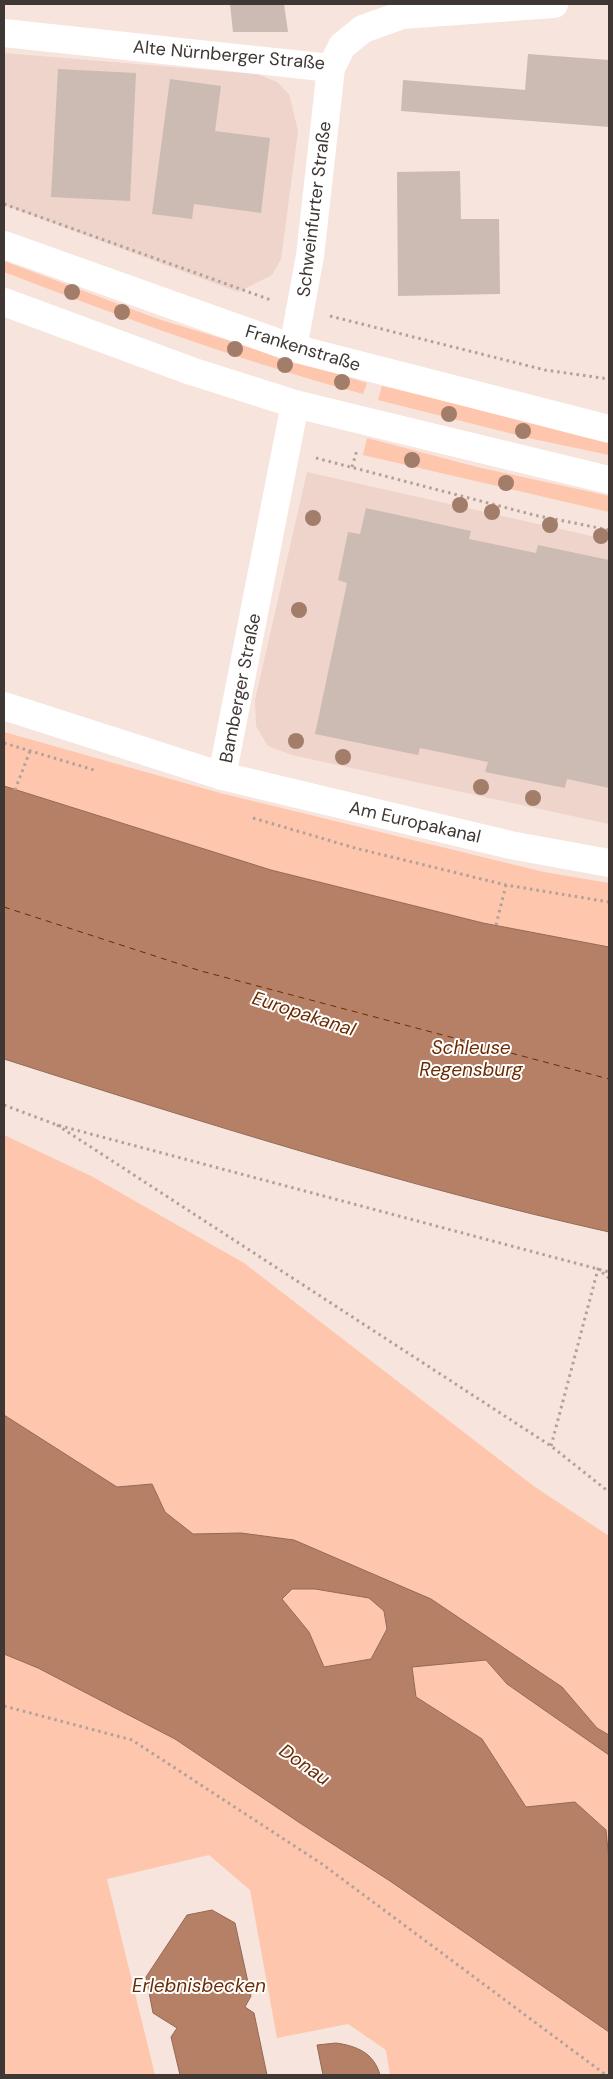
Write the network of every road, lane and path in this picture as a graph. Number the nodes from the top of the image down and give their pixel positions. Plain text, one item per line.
1 (554, 4) edge
2 (4, 33) edge
3 (331, 68) junction
4 (4, 245) edge
5 (4, 302) edge
6 (293, 348) junction
7 (295, 404) junction
8 (609, 429) edge
9 (286, 450) junction
10 (609, 480) edge
11 (609, 530) edge
12 (4, 706) edge
13 (30, 751) dead end
14 (222, 776) junction
15 (15, 790) dead end
16 (609, 863) edge
17 (506, 885) dead end
18 (496, 925) dead end
19 (4, 1105) edge
20 (57, 1125) junction
21 (598, 1269) junction
22 (609, 1272) edge
23 (609, 1278) edge
24 (551, 1446) junction
25 (609, 1492) edge
26 (4, 1706) edge
27 (606, 2075) edge

1 - 3 street, Alte Nürnberger Straße
2 - 3 street, Alte Nürnberger Straße
3 - 6 street, Schweinfurter Straße
4 - 6 street, Frankenstraße
5 - 7 street
6 - 8 street, Frankenstraße
7 - 9 street, Bamberger Straße
7 - 10 street
9 - 11 path
9 - 14 street, Bamberger Straße
12 - 14 street, Bamberger Straße
13 - 15 path
14 - 16 street, Am Europakanal
17 - 18 path
19 - 20 path
20 - 21 path
20 - 24 path
21 - 22 path
21 - 23 path
21 - 24 path
24 - 25 path
26 - 27 path

